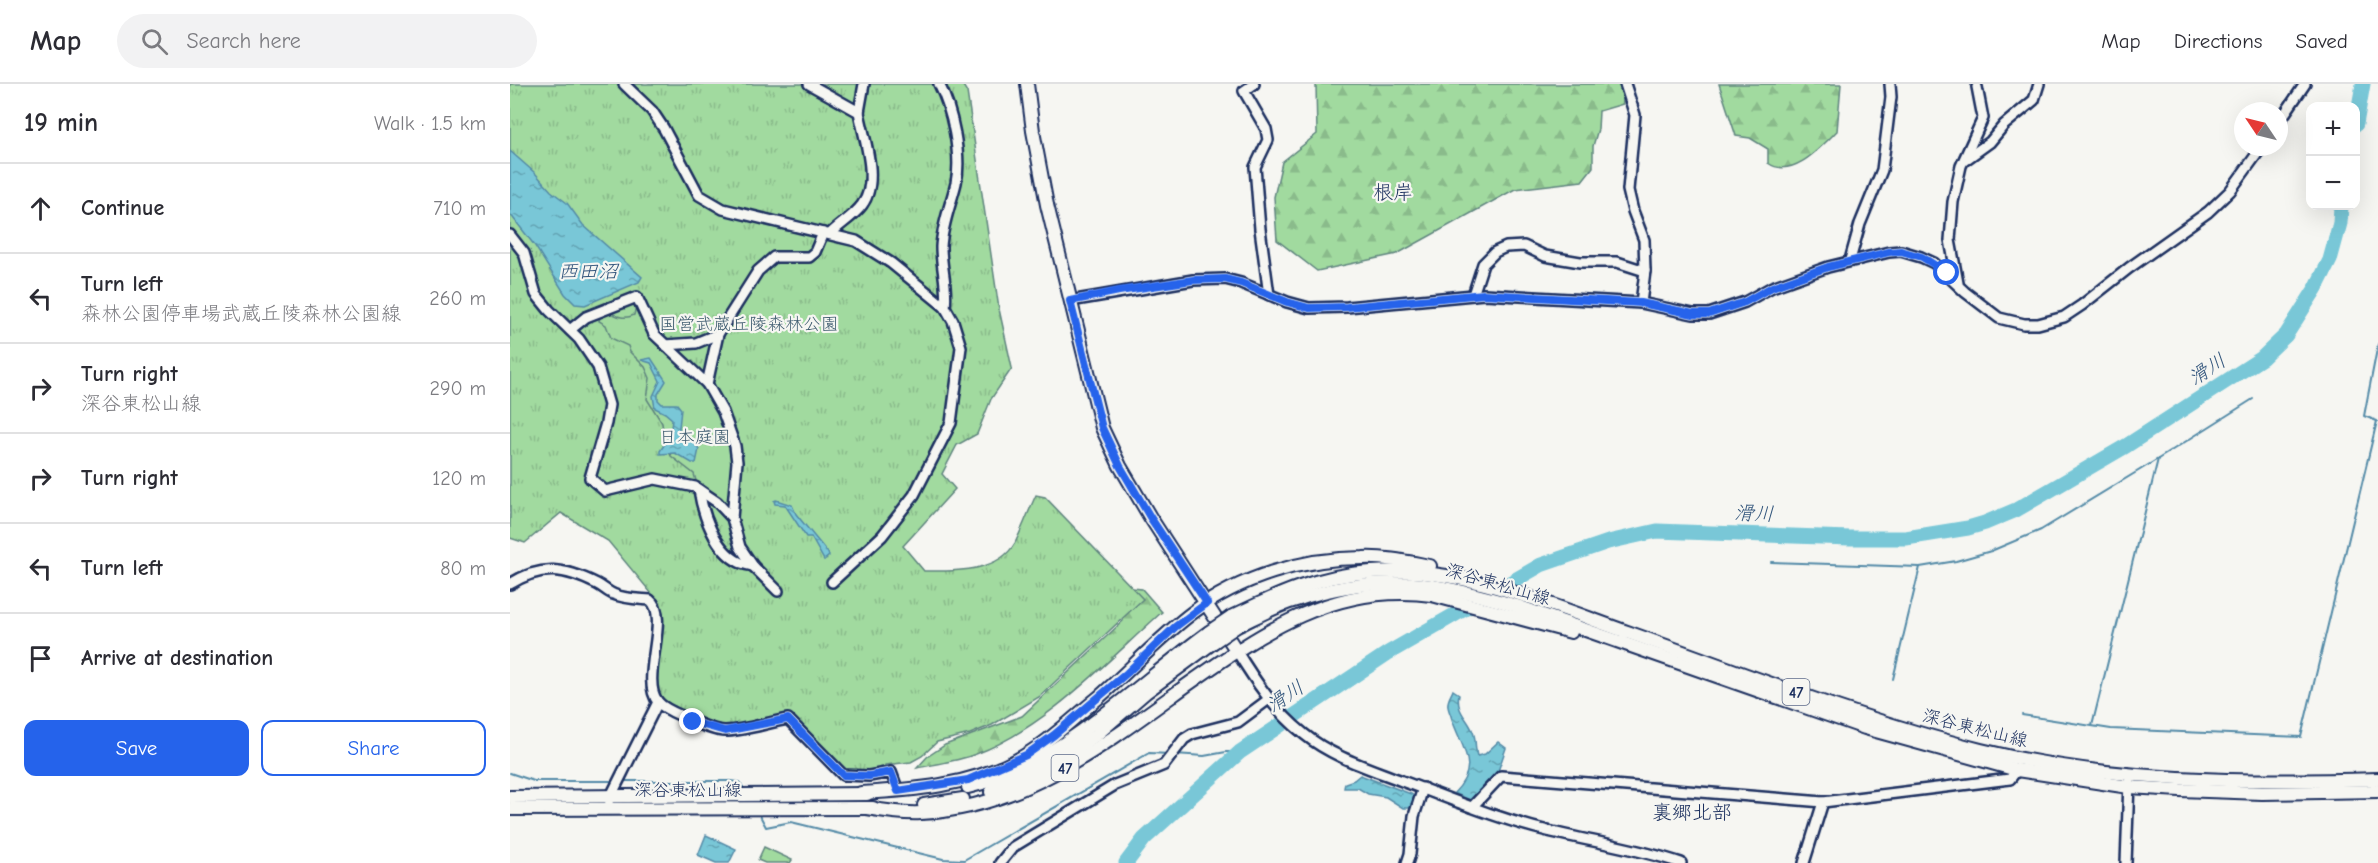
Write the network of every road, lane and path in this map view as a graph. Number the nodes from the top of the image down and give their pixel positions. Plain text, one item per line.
1 (624, 84) edge
2 (809, 84) edge
3 (864, 84) edge
4 (939, 84) edge
5 (1027, 84) edge
6 (1254, 84) edge
7 (1625, 84) edge
8 (1890, 84) edge
9 (2039, 84) edge
10 (2305, 84) edge
11 (1977, 87) dead end
12 (2288, 109) edge
13 (859, 112) junction
14 (2255, 156) edge
15 (1965, 160) junction
16 (826, 233) junction
17 (510, 235) edge
18 (1850, 260) junction
19 (1646, 271) junction
20 (1958, 285) junction
21 (1269, 295) junction
22 (1473, 295) junction
23 (1070, 301) junction
24 (1641, 303) junction
25 (945, 307) junction
26 (570, 330) junction
27 (718, 334) junction
28 (665, 345) junction
29 (707, 384) junction
30 (699, 490) junction
31 (732, 518) junction
32 (753, 566) junction
33 (832, 582) dead end
34 (510, 584) edge
35 (778, 591) dead end
36 (1207, 603) junction
37 (1581, 616) junction
38 (1234, 622) junction
39 (1602, 635) junction
40 (1212, 636) junction
41 (1236, 650) junction
42 (658, 702) junction
43 (1272, 703) junction
44 (2017, 770) junction
45 (2378, 779) edge
46 (2129, 780) junction
47 (1423, 789) junction
48 (898, 791) junction
49 (2378, 791) edge
50 (861, 793) junction
51 (510, 797) edge
52 (608, 802) junction
53 (1823, 802) junction
54 (1472, 807) junction
55 (867, 808) junction
56 (510, 809) edge
57 (1650, 853) junction
58 (1000, 863) edge
59 (1407, 863) edge
60 (1645, 863) edge
61 (1681, 863) edge
62 (1804, 863) edge
63 (2126, 863) edge

1 - 16 street
2 - 13 street
3 - 13 street
4 - 25 street
5 - 23 main road
6 - 21 street
7 - 19 street
8 - 18 street
9 - 15 street
10 - 12 street
11 - 15 street
13 - 16 street
14 - 20 street
15 - 20 street
16 - 25 street
16 - 27 street
17 - 26 street
18 - 20 street
18 - 24 street
19 - 22 street
19 - 24 street
21 - 22 street
21 - 23 street
22 - 24 street
23 - 36 main road
25 - 33 street
26 - 28 street
26 - 30 street
27 - 28 street
27 - 29 street
28 - 29 street
29 - 31 street
30 - 31 street
30 - 32 street
31 - 32 street
32 - 35 street
34 - 42 street
36 - 37 main road, 深谷東松山線 / 47
36 - 41 main road
36 - 48 main road, 深谷東松山線 / 47
37 - 38 main road, 深谷東松山線 / 47
37 - 46 main road, 深谷東松山線 / 47
38 - 39 main road, 深谷東松山線 / 47
38 - 40 main road, 深谷東松山線 / 47, bridge
39 - 41 main road, 深谷東松山線 / 47
39 - 44 main road, 深谷東松山線 / 47
40 - 50 main road, 深谷東松山線 / 47
40 - 55 main road, 深谷東松山線 / 47
41 - 43 street
41 - 55 main road, 深谷東松山線 / 47
42 - 48 street
42 - 52 street
43 - 47 street
43 - 58 street
44 - 46 main road, 深谷東松山線 / 47
44 - 53 street
45 - 46 main road, 深谷東松山線 / 47
46 - 49 main road, 深谷東松山線 / 47
46 - 63 street
47 - 54 street
47 - 59 street
48 - 50 main road, 深谷東松山線 / 47
50 - 52 main road, 深谷東松山線 / 47
51 - 52 main road, 深谷東松山線 / 47
52 - 55 main road, 深谷東松山線 / 47
52 - 56 main road, 深谷東松山線 / 47
53 - 54 street
53 - 62 street
54 - 57 street
57 - 60 street
57 - 61 street

